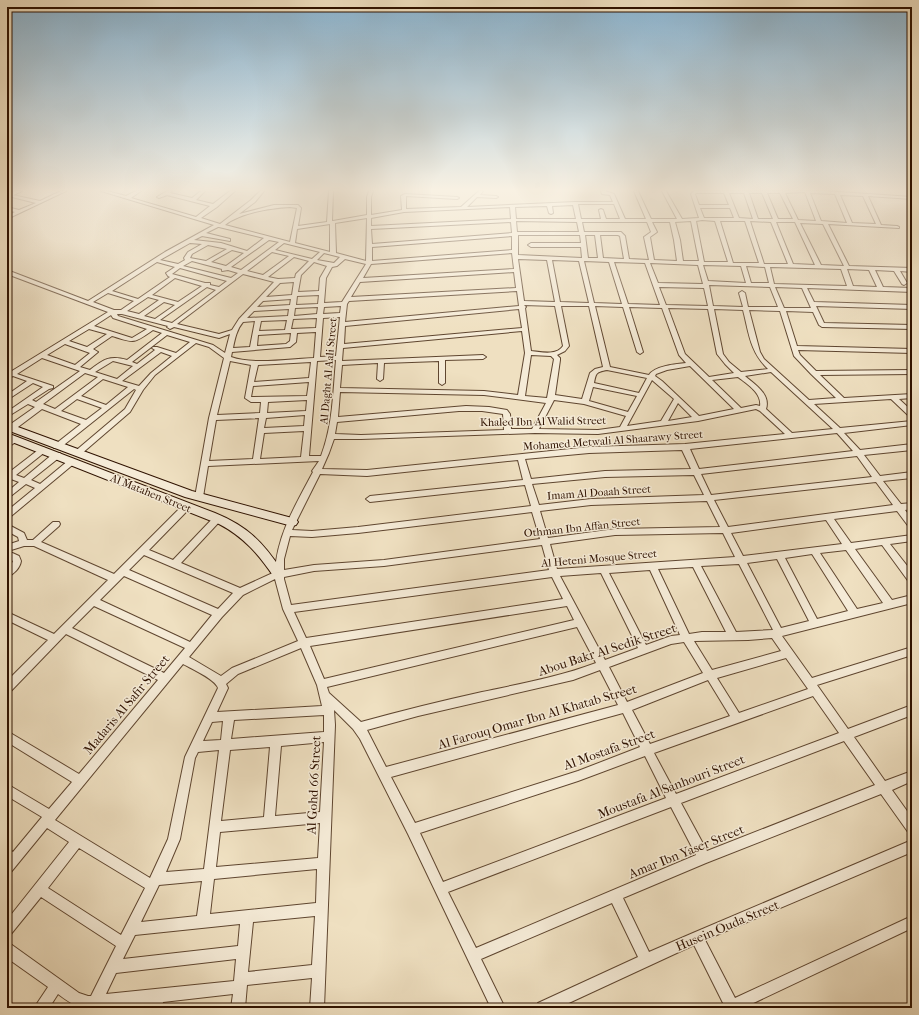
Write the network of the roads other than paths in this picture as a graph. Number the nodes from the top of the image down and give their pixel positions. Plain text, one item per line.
1 (195, 238) edge
2 (221, 238) edge
3 (268, 238) edge
4 (269, 238) edge
5 (293, 238) edge
6 (332, 238) edge
7 (368, 238) edge
8 (462, 238) edge
9 (515, 238) edge
10 (582, 238) edge
11 (598, 238) edge
12 (623, 238) edge
13 (647, 238) edge
14 (677, 238) edge
15 (697, 238) edge
16 (723, 238) edge
17 (754, 238) edge
18 (781, 238) edge
19 (805, 238) edge
20 (830, 238) edge
21 (228, 240) dead end
22 (190, 241) junction
23 (282, 242) junction
24 (207, 243) junction
25 (292, 244) junction
26 (531, 245) dead end
27 (583, 245) junction
28 (368, 246) junction
29 (232, 248) junction
30 (271, 250) junction
31 (323, 252) junction
32 (248, 253) junction
33 (333, 254) junction
34 (515, 254) junction
35 (292, 256) junction
36 (344, 257) junction
37 (549, 258) junction
38 (583, 259) junction
39 (156, 260) junction
40 (188, 260) junction
41 (601, 260) junction
42 (611, 260) junction
43 (627, 260) junction
44 (312, 261) junction
45 (649, 261) junction
46 (680, 262) junction
47 (206, 263) junction
48 (369, 263) junction
49 (701, 263) junction
50 (731, 264) junction
51 (743, 264) junction
52 (330, 265) junction
53 (764, 265) junction
54 (178, 266) junction
55 (791, 266) junction
56 (819, 267) junction
57 (845, 267) junction
58 (227, 268) junction
59 (871, 268) junction
60 (896, 269) junction
61 (517, 270) junction
62 (912, 270) edge
63 (7, 272) edge
64 (242, 272) junction
65 (175, 276) junction
66 (217, 276) junction
67 (264, 277) junction
68 (231, 280) junction
69 (296, 280) junction
70 (359, 280) junction
71 (278, 281) junction
72 (904, 283) dead end
73 (206, 285) junction
74 (656, 285) junction
75 (706, 285) junction
76 (749, 285) junction
77 (772, 286) junction
78 (804, 286) junction
79 (851, 288) junction
80 (220, 289) junction
81 (520, 289) junction
82 (881, 289) junction
83 (912, 290) edge
84 (107, 291) junction
85 (322, 293) junction
86 (742, 293) dead end
87 (147, 295) junction
88 (294, 296) junction
89 (261, 299) junction
90 (163, 300) junction
91 (139, 301) junction
92 (346, 301) junction
93 (88, 303) junction
94 (179, 304) junction
95 (557, 304) junction
96 (812, 304) junction
97 (321, 305) junction
98 (522, 305) junction
99 (592, 305) junction
100 (626, 306) junction
101 (912, 306) edge
102 (292, 307) junction
103 (664, 307) junction
104 (711, 308) junction
105 (251, 309) junction
106 (746, 309) junction
107 (782, 310) junction
108 (815, 310) junction
109 (113, 312) junction
110 (122, 312) junction
111 (343, 315) junction
112 (320, 316) junction
113 (139, 317) junction
114 (290, 318) junction
115 (258, 319) junction
116 (241, 320) junction
117 (155, 321) junction
118 (342, 324) junction
119 (172, 325) junction
120 (89, 327) junction
121 (912, 327) edge
122 (152, 328) junction
123 (525, 329) junction
124 (319, 330) junction
125 (291, 331) junction
126 (166, 332) junction
127 (234, 332) junction
128 (256, 333) junction
129 (111, 334) junction
130 (195, 341) junction
131 (65, 342) junction
132 (149, 346) junction
133 (341, 346) junction
134 (794, 348) junction
135 (89, 349) junction
136 (252, 349) junction
137 (160, 350) junction
138 (230, 350) junction
139 (912, 351) edge
140 (640, 352) dead end
141 (528, 353) junction
142 (552, 354) junction
143 (177, 355) junction
144 (42, 356) junction
145 (483, 357) dead end
146 (228, 358) junction
147 (316, 359) junction
148 (442, 359) junction
149 (340, 360) junction
150 (381, 361) junction
151 (127, 363) junction
152 (255, 363) junction
153 (692, 364) junction
154 (138, 366) junction
155 (76, 367) junction
156 (607, 368) junction
157 (772, 370) junction
158 (88, 371) junction
159 (912, 372) edge
160 (813, 373) junction
161 (10, 375) edge
162 (740, 375) junction
163 (103, 376) junction
164 (650, 377) junction
165 (380, 379) dead end
166 (708, 379) junction
167 (312, 380) junction
168 (32, 381) junction
169 (118, 381) junction
170 (442, 383) dead end
171 (251, 384) junction
172 (590, 384) junction
173 (48, 386) junction
174 (137, 388) junction
175 (58, 390) junction
176 (337, 390) junction
177 (640, 395) junction
178 (76, 396) junction
179 (912, 396) edge
180 (893, 397) junction
181 (7, 398) edge
182 (311, 398) junction
183 (521, 398) junction
184 (550, 399) junction
185 (677, 399) junction
186 (266, 400) junction
187 (842, 400) junction
188 (27, 401) junction
189 (585, 402) junction
190 (807, 402) junction
191 (39, 406) junction
192 (106, 407) junction
193 (762, 409) junction
194 (740, 410) junction
195 (55, 412) junction
196 (309, 413) junction
197 (7, 415) edge
198 (263, 415) junction
199 (912, 415) edge
200 (629, 416) junction
201 (213, 418) junction
202 (698, 419) junction
203 (334, 420) junction
204 (86, 423) junction
205 (912, 423) edge
206 (663, 424) junction
207 (308, 428) junction
208 (622, 429) junction
209 (261, 431) junction
210 (535, 431) junction
211 (839, 431) junction
212 (508, 432) junction
213 (10, 435) edge
214 (790, 435) junction
215 (331, 436) junction
216 (685, 447) junction
217 (912, 447) edge
218 (42, 450) junction
219 (57, 451) junction
220 (859, 454) junction
221 (75, 458) junction
222 (324, 458) junction
223 (521, 458) junction
224 (305, 459) junction
225 (256, 461) junction
226 (205, 464) junction
227 (316, 471) junction
228 (696, 472) junction
229 (912, 474) edge
230 (9, 476) edge
231 (877, 479) junction
232 (25, 481) junction
233 (527, 482) junction
234 (41, 487) junction
235 (7, 496) edge
236 (198, 497) junction
237 (708, 498) junction
238 (370, 499) dead end
239 (912, 506) edge
240 (187, 507) junction
241 (534, 508) junction
242 (899, 508) junction
243 (7, 515) edge
244 (828, 517) junction
245 (218, 518) junction
246 (292, 522) junction
247 (56, 524) dead end
248 (912, 525) edge
249 (7, 527) edge
250 (726, 530) junction
251 (288, 533) junction
252 (912, 538) edge
253 (543, 541) junction
254 (884, 542) junction
255 (24, 543) junction
256 (35, 543) junction
257 (850, 547) junction
258 (7, 548) edge
259 (142, 550) junction
260 (814, 551) junction
261 (7, 554) edge
262 (779, 555) junction
263 (742, 560) junction
264 (175, 564) junction
265 (696, 564) junction
266 (652, 566) junction
267 (603, 569) junction
268 (122, 571) junction
269 (7, 573) edge
270 (554, 573) junction
271 (278, 574) junction
272 (115, 579) junction
273 (912, 579) edge
274 (240, 592) junction
275 (912, 599) edge
276 (93, 600) junction
277 (569, 602) junction
278 (890, 604) junction
279 (288, 609) junction
280 (219, 614) junction
281 (855, 614) junction
282 (7, 616) edge
283 (580, 622) junction
284 (815, 624) junction
285 (65, 629) junction
286 (777, 634) junction
287 (733, 636) junction
288 (686, 637) junction
289 (55, 639) junction
290 (304, 643) junction
291 (192, 647) junction
292 (643, 649) junction
293 (912, 651) edge
294 (788, 653) junction
295 (182, 658) junction
296 (603, 666) junction
297 (710, 675) junction
298 (165, 678) junction
299 (221, 682) junction
300 (322, 684) junction
301 (812, 687) junction
302 (7, 688) edge
303 (327, 697) junction
304 (625, 708) junction
305 (329, 710) junction
306 (912, 710) edge
307 (229, 716) junction
308 (210, 717) junction
309 (737, 718) junction
310 (359, 727) junction
311 (846, 735) junction
312 (7, 736) edge
313 (329, 737) junction
314 (276, 741) junction
315 (225, 745) junction
316 (194, 748) junction
317 (647, 750) junction
318 (384, 773) junction
319 (912, 776) edge
320 (80, 781) junction
321 (883, 787) junction
322 (7, 790) edge
323 (674, 800) junction
324 (326, 817) junction
325 (48, 818) junction
326 (268, 822) junction
327 (215, 827) junction
328 (912, 828) edge
329 (412, 830) junction
330 (78, 840) junction
331 (912, 846) edge
332 (704, 858) junction
333 (9, 861) edge
334 (323, 863) junction
335 (209, 874) junction
336 (155, 882) junction
337 (441, 889) junction
338 (39, 890) junction
339 (615, 895) junction
340 (321, 909) junction
341 (247, 917) junction
342 (203, 921) junction
343 (912, 922) edge
344 (131, 929) junction
345 (7, 930) edge
346 (697, 937) junction
347 (124, 944) junction
348 (7, 950) edge
349 (244, 952) junction
350 (472, 956) junction
351 (646, 960) junction
352 (112, 968) junction
353 (319, 971) junction
354 (240, 983) junction
355 (57, 985) junction
356 (156, 1002) edge
357 (94, 1005) edge
358 (731, 1007) edge
359 (41, 1008) edge
360 (238, 1008) edge
361 (317, 1008) edge
362 (498, 1008) edge
363 (543, 1008) edge

1 - 22 street
2 - 21 street
3 - 32 street
4 - 23 street
5 - 25 street
6 - 33 street
7 - 28 street
8 - 28 street
9 - 34 street
10 - 27 street
11 - 41 street
12 - 43 street
13 - 45 street
14 - 46 street
15 - 49 street
16 - 50 street
17 - 53 street
18 - 55 street
19 - 56 street
20 - 57 street
22 - 24 street
22 - 39 street
23 - 25 street
23 - 30 street
24 - 29 street
24 - 40 street
25 - 31 street
26 - 27 street
27 - 38 street
28 - 48 street
29 - 32 street
29 - 47 street
30 - 35 street
30 - 64 street
31 - 33 street
31 - 44 street
32 - 58 street
33 - 36 street
34 - 37 street
34 - 48 street
34 - 61 street
35 - 44 street
35 - 67 street
36 - 48 street
36 - 52 street
37 - 38 street
37 - 95 street
38 - 41 street
38 - 99 street
39 - 54 street
39 - 84 street
40 - 47 street
40 - 54 street
41 - 42 street
42 - 43 street
42 - 100 street
43 - 45 street
44 - 52 street
44 - 69 street
45 - 46 street
45 - 74 street
46 - 49 street
47 - 58 street
48 - 70 street, Al Daght Al Aali Street
49 - 50 street
49 - 75 street
50 - 51 street
51 - 53 street
51 - 76 street
52 - 85 street
53 - 55 street
53 - 77 street
54 - 65 street
54 - 66 street
55 - 56 street
56 - 57 street
57 - 59 street
57 - 79 street
58 - 64 street
58 - 66 street
59 - 60 street
59 - 82 street
60 - 62 street
60 - 72 street
61 - 70 street
61 - 81 street
63 - 93 street
64 - 67 street
64 - 68 street
65 - 73 street
65 - 87 street
66 - 68 street
66 - 73 street
67 - 71 street
68 - 80 street
69 - 71 street
69 - 88 street
70 - 92 street, Al Daght Al Aali Street
71 - 89 street
73 - 80 street
73 - 94 street
74 - 75 street
74 - 103 street
75 - 76 street
75 - 104 street
76 - 77 street
77 - 78 street
77 - 107 street
78 - 79 street
78 - 96 street
79 - 82 street
80 - 119 street
81 - 92 street
81 - 98 street
82 - 83 street
84 - 91 street
84 - 93 street
85 - 88 street
85 - 97 street
86 - 106 street
87 - 90 street
87 - 91 street
88 - 89 street
88 - 102 street
89 - 105 street
90 - 94 street
90 - 113 street
91 - 110 street
92 - 97 street
92 - 111 street, Al Daght Al Aali Street
93 - 109 street
94 - 117 street
95 - 98 street
95 - 99 street
95 - 142 street
96 - 101 street
96 - 108 street
97 - 102 street
97 - 112 street
98 - 118 street
98 - 123 street
99 - 100 street
99 - 156 street
100 - 103 street
100 - 140 street
102 - 105 street
102 - 114 street
103 - 104 street
103 - 153 street
104 - 106 street
104 - 162 street
105 - 116 street
106 - 107 street
106 - 157 street
107 - 108 street
107 - 134 street
108 - 121 street
109 - 110 street
109 - 120 street
109 - 122 street
110 - 113 street
111 - 112 street
111 - 118 street, Al Daght Al Aali Street
112 - 114 street
112 - 124 street
113 - 117 street
114 - 115 street
114 - 125 street
115 - 116 street
115 - 128 street
116 - 127 street
117 - 119 street
118 - 133 street, Al Daght Al Aali Street
119 - 126 street
119 - 127 street
120 - 129 street
120 - 131 street
122 - 126 street
122 - 129 street
123 - 133 street
123 - 141 street
124 - 125 street
124 - 147 street
125 - 128 street
125 - 136 street
126 - 130 street
126 - 132 street
127 - 138 street
128 - 136 street
129 - 135 street
130 - 143 street
130 - 146 street
131 - 135 street
131 - 144 street
132 - 137 street
132 - 151 street
133 - 149 street, Al Daght Al Aali Street
134 - 139 street
134 - 160 street
135 - 155 street
136 - 138 street
137 - 143 street
137 - 154 street
138 - 146 street
141 - 142 street
141 - 183 street
142 - 184 street
143 - 174 street
144 - 155 street
144 - 161 street
145 - 148 street
146 - 152 street
146 - 201 street
147 - 149 street
147 - 152 street
147 - 167 street
148 - 150 street
148 - 170 street
149 - 150 street
149 - 176 street, Al Daght Al Aali Street
150 - 165 street
151 - 154 street
151 - 158 street
152 - 171 street
153 - 164 street
153 - 166 street
154 - 169 street
155 - 158 street
156 - 164 street
156 - 172 street
157 - 162 street
157 - 190 street
158 - 163 street
158 - 175 street
159 - 160 street
160 - 187 street
161 - 168 street
162 - 166 street
162 - 193 street
163 - 169 street
163 - 178 street
164 - 177 street
164 - 185 street
166 - 194 street
167 - 171 street
167 - 182 street
168 - 173 street
168 - 181 street
169 - 174 street
171 - 186 street
172 - 177 street
172 - 189 street
173 - 175 street
173 - 188 street
174 - 192 street
174 - 221 street
175 - 191 street
176 - 183 street
176 - 203 street, Al Daght Al Aali Street
177 - 200 street
178 - 192 street
178 - 195 street
179 - 180 street
180 - 187 street
180 - 199 street
182 - 186 street
182 - 196 street
183 - 184 street
184 - 189 street
184 - 210 street
185 - 202 street
185 - 206 street
186 - 198 street
187 - 190 street
188 - 191 street
188 - 197 street
189 - 200 street
190 - 211 street
191 - 195 street
191 - 213 street
192 - 204 street
193 - 194 street, Khaled Ibn Al Walid Street
193 - 214 street
194 - 202 street, Khaled Ibn Al Walid Street
195 - 204 street
196 - 198 street
196 - 207 street
198 - 201 street
198 - 209 street
200 - 208 street
201 - 226 street
202 - 206 street, Khaled Ibn Al Walid Street
203 - 212 street
203 - 215 street, Al Daght Al Aali Street
204 - 219 street
205 - 211 street, Mohamed Metwali Al Shaarawy Street
206 - 208 street, Khaled Ibn Al Walid Street
207 - 209 street
207 - 224 street
208 - 210 street, Khaled Ibn Al Walid Street
209 - 225 street
210 - 212 street, Khaled Ibn Al Walid Street
211 - 214 street, Mohamed Metwali Al Shaarawy Street
211 - 220 street
212 - 215 street, Khaled Ibn Al Walid Street
213 - 218 street, Al Matahen Street
213 - 219 street, Al Matahen Street
214 - 216 street, Mohamed Metwali Al Shaarawy Street
215 - 222 street, Al Daght Al Aali Street
216 - 223 street, Mohamed Metwali Al Shaarawy Street
216 - 228 street
217 - 220 street
218 - 219 street, Al Matahen Street
218 - 230 street
219 - 221 street, Al Matahen Street
219 - 232 street
220 - 228 street
220 - 231 street
221 - 234 street
221 - 236 street, Al Matahen Street
221 - 240 street, Al Matahen Street
222 - 224 street
222 - 227 street, Al Daght Al Aali Street
223 - 227 street, Mohamed Metwali Al Shaarawy Street
223 - 233 street
224 - 225 street
225 - 226 street
226 - 236 street
227 - 246 street, Al Daght Al Aali Street
228 - 233 street
228 - 237 street
229 - 231 street, Imam Al Doaah Street
230 - 232 street
231 - 237 street, Imam Al Doaah Street
231 - 242 street
232 - 234 street
232 - 235 street
233 - 238 street
233 - 241 street
234 - 243 street
236 - 240 street
236 - 240 street
236 - 246 street, Al Matahen Street
237 - 241 street, Imam Al Doaah Street
237 - 250 street
239 - 242 street, Othman Ibn Affan Street
240 - 245 street, Al Matahen Street
240 - 259 street
241 - 251 street, Imam Al Doaah Street
241 - 253 street
242 - 244 street, Othman Ibn Affan Street
242 - 248 street
244 - 250 street, Othman Ibn Affan Street
244 - 257 street
245 - 264 street
245 - 271 street, Al Matahen Street
246 - 251 street, Al Daght Al Aali Street
247 - 256 street
249 - 255 street
250 - 253 street, Othman Ibn Affan Street
250 - 263 street
251 - 271 street, Al Daght Al Aali Street
252 - 254 street, Al Heteni Mosque Street
253 - 270 street
253 - 271 street, Othman Ibn Affan Street
254 - 257 street, Al Heteni Mosque Street
254 - 273 street
255 - 256 street
255 - 258 street
256 - 272 street
257 - 260 street, Al Heteni Mosque Street
257 - 278 street
259 - 264 street
259 - 268 street
260 - 262 street, Al Heteni Mosque Street
260 - 281 street
261 - 269 street
262 - 263 street, Al Heteni Mosque Street
262 - 284 street
263 - 265 street, Al Heteni Mosque Street
263 - 286 street
264 - 274 street
265 - 266 street, Al Heteni Mosque Street
265 - 287 street
266 - 267 street, Al Heteni Mosque Street
266 - 288 street
267 - 270 street, Al Heteni Mosque Street
267 - 292 street
268 - 272 street
268 - 280 street
270 - 277 street
270 - 279 street, Al Heteni Mosque Street
271 - 274 street, Madaris Al Safir Street
271 - 279 street, Al Gohd 66 Street
272 - 276 street
274 - 280 street, Madaris Al Safir Street
275 - 278 street, Abou Bakr Al Sedik Street
276 - 285 street
276 - 291 street
277 - 283 street
277 - 290 street
278 - 281 street, Abou Bakr Al Sedik Street
279 - 290 street, Al Gohd 66 Street
280 - 291 street, Madaris Al Safir Street
281 - 284 street, Abou Bakr Al Sedik Street
282 - 289 street
283 - 296 street
283 - 300 street
284 - 286 street, Abou Bakr Al Sedik Street
285 - 289 street
285 - 298 street
286 - 287 street, Abou Bakr Al Sedik Street
286 - 294 street
287 - 288 street, Abou Bakr Al Sedik Street
288 - 292 street, Abou Bakr Al Sedik Street
288 - 297 street
289 - 302 street
290 - 299 street
290 - 300 street, Al Gohd 66 Street
291 - 295 street, Madaris Al Safir Street
292 - 296 street, Abou Bakr Al Sedik Street
293 - 301 street, Al Mostafa Street
294 - 297 street, Al Farouq Omar Ibn Al Khatab Street
294 - 301 street
295 - 298 street, Madaris Al Safir Street
295 - 299 street
296 - 304 street
296 - 310 street, Abou Bakr Al Sedik Street
297 - 304 street, Al Farouq Omar Ibn Al Khatab Street
297 - 309 street
298 - 320 street, Madaris Al Safir Street
299 - 308 street
300 - 303 street, Al Gohd 66 Street
301 - 309 street, Al Mostafa Street
301 - 311 street
303 - 305 street, Al Gohd 66 Street
303 - 310 street
304 - 317 street
304 - 318 street, Al Farouq Omar Ibn Al Khatab Street
305 - 307 street
305 - 313 street, Al Gohd 66 Street
306 - 311 street, Moustafa Al Sanhouri Street
307 - 308 street
307 - 315 street
308 - 316 street
309 - 317 street, Al Mostafa Street
310 - 318 street
311 - 321 street
311 - 323 street, Moustafa Al Sanhouri Street
312 - 320 street
313 - 314 street
313 - 324 street, Al Gohd 66 Street
314 - 315 street
314 - 326 street
315 - 316 street
315 - 327 street
316 - 336 street
317 - 323 street
317 - 329 street, Al Mostafa Street
318 - 329 street
319 - 321 street, Amar Ibn Yaser Street
320 - 325 street, Madaris Al Safir Street
321 - 328 street
321 - 332 street, Amar Ibn Yaser Street
322 - 325 street
323 - 332 street
323 - 337 street, Moustafa Al Sanhouri Street
324 - 326 street
324 - 334 street, Al Gohd 66 Street
325 - 330 street
325 - 333 street, Madaris Al Safir Street
326 - 327 street
327 - 335 street
329 - 337 street
330 - 336 street
330 - 338 street
331 - 346 street, Husein Ouda Street
332 - 339 street, Amar Ibn Yaser Street
334 - 335 street
334 - 340 street, Al Gohd 66 Street
335 - 336 street
335 - 342 street
336 - 344 street
337 - 350 street
338 - 345 street
338 - 347 street
339 - 350 street, Amar Ibn Yaser Street
339 - 351 street
340 - 341 street
340 - 353 street, Al Gohd 66 Street
341 - 342 street
341 - 349 street
342 - 344 street
343 - 358 street
344 - 347 street
346 - 351 street, Husein Ouda Street
346 - 358 street
347 - 352 street
348 - 355 street
349 - 352 street
349 - 354 street
350 - 362 street
351 - 363 street, Husein Ouda Street
352 - 357 street
353 - 354 street
353 - 361 street, Al Gohd 66 Street
354 - 356 street
354 - 360 street
355 - 357 street
355 - 359 street
356 - 357 street

